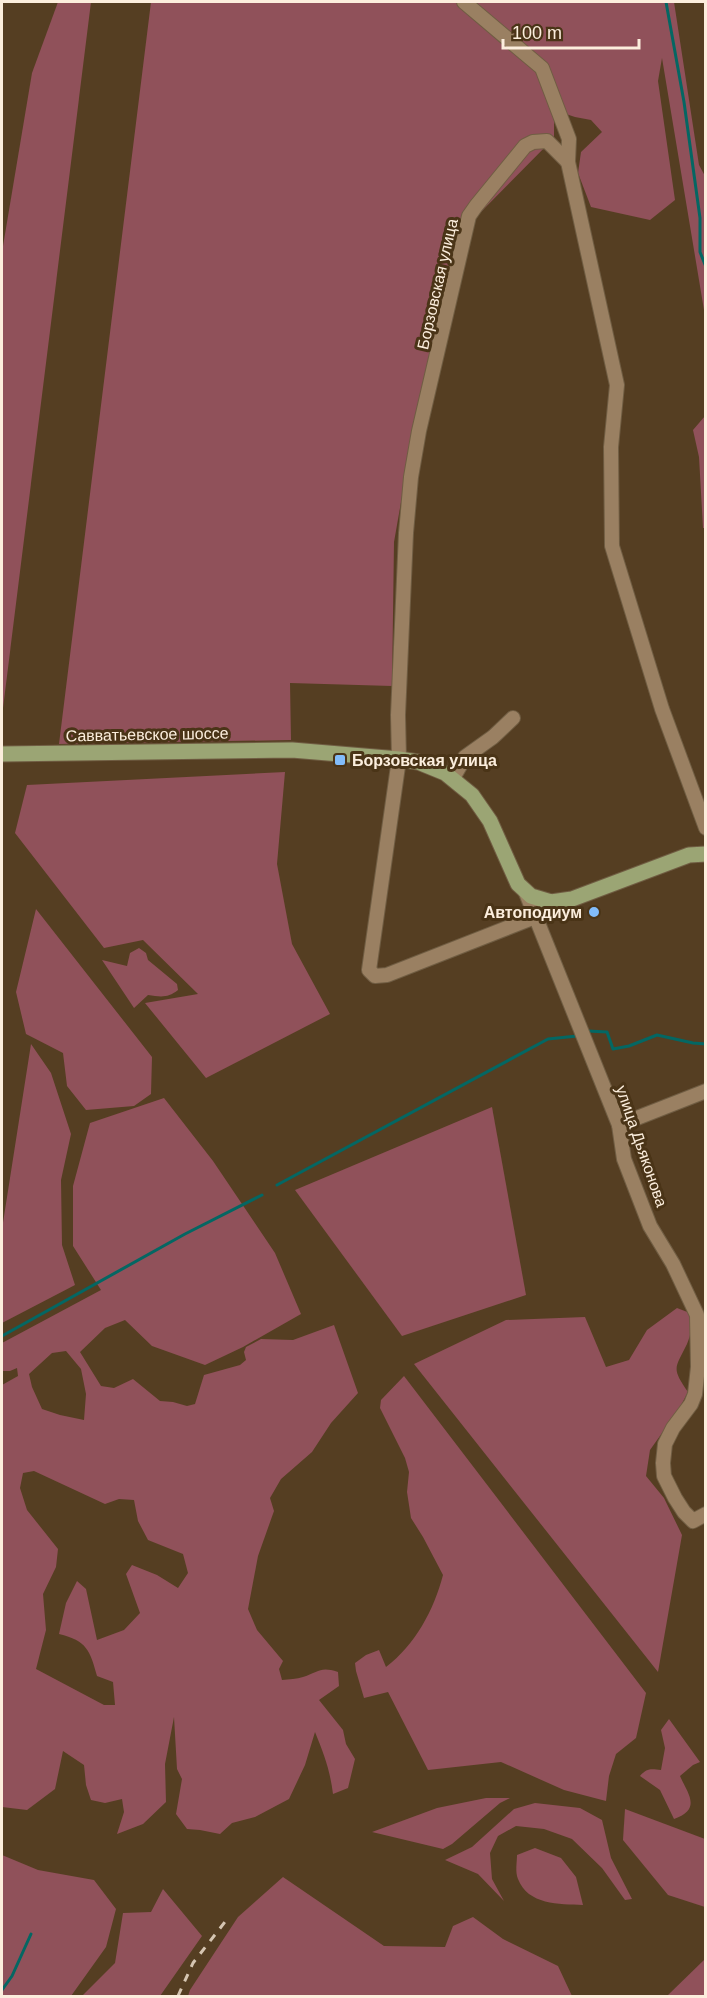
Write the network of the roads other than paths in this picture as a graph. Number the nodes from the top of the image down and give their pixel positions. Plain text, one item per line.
1 (464, 2) edge
2 (568, 162) junction
3 (513, 718) dead end
4 (2, 754) edge
5 (399, 759) junction
6 (453, 778) junction
7 (705, 828) edge
8 (705, 854) edge
9 (526, 893) junction
10 (535, 917) junction
11 (705, 1091) edge
12 (619, 1125) junction
13 (699, 1517) edge

1 - 2 street
2 - 5 street, Борзовская улица
2 - 7 street
3 - 6 street
4 - 5 main road, Савватьевское шоссе
5 - 6 main road, улица Дьяконова
5 - 10 street, Борзовская улица
6 - 9 main road, улица Дьяконова
8 - 9 main road
9 - 10 street, улица Дьяконова
10 - 12 street, улица Дьяконова
11 - 12 street
12 - 13 street, улица Дьяконова

